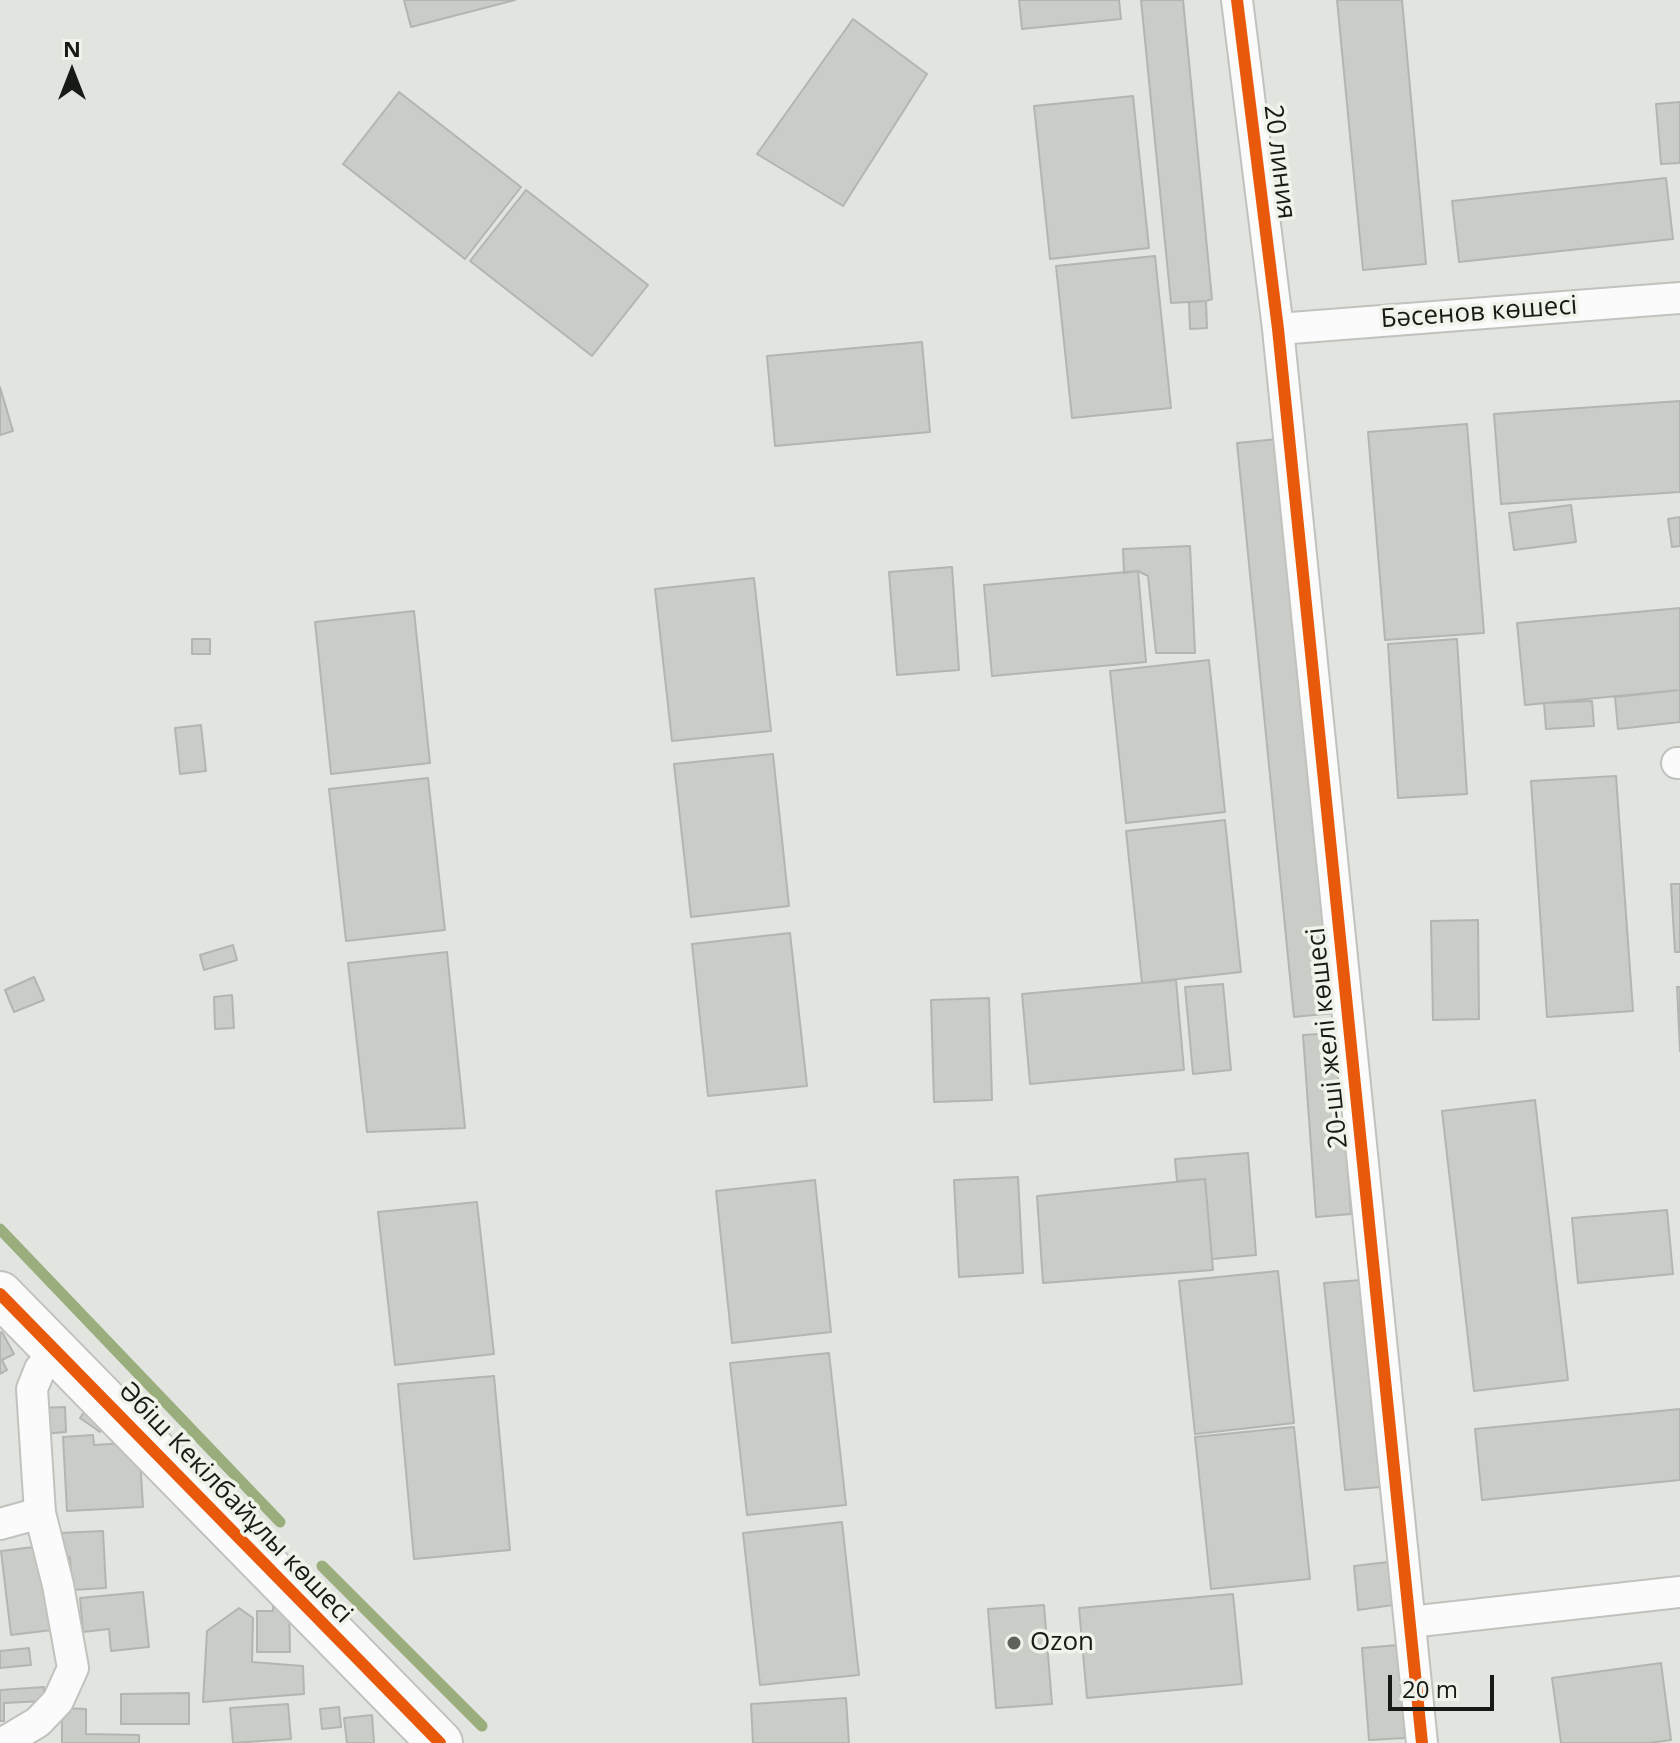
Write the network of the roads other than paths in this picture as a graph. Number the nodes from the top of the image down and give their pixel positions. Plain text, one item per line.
1 (1237, 0) edge
2 (1680, 298) edge
3 (1278, 329) junction
4 (0, 1294) edge
5 (57, 1352) junction
6 (40, 1513) junction
7 (0, 1524) edge
8 (1680, 1592) edge
9 (1410, 1622) junction
10 (3, 1743) edge
11 (440, 1743) edge
12 (1422, 1743) edge

1 - 3 street, 20 линия
2 - 3 street, Бәсенов көшесі
3 - 9 street, 20-ші желі көшесі
4 - 5 street, Әбіш Кекілбайұлы көшесі
5 - 6 street
5 - 11 street, Әбіш Кекілбайұлы көшесі
6 - 7 street
6 - 10 street
8 - 9 street
9 - 12 street, 20-ші желі көшесі

